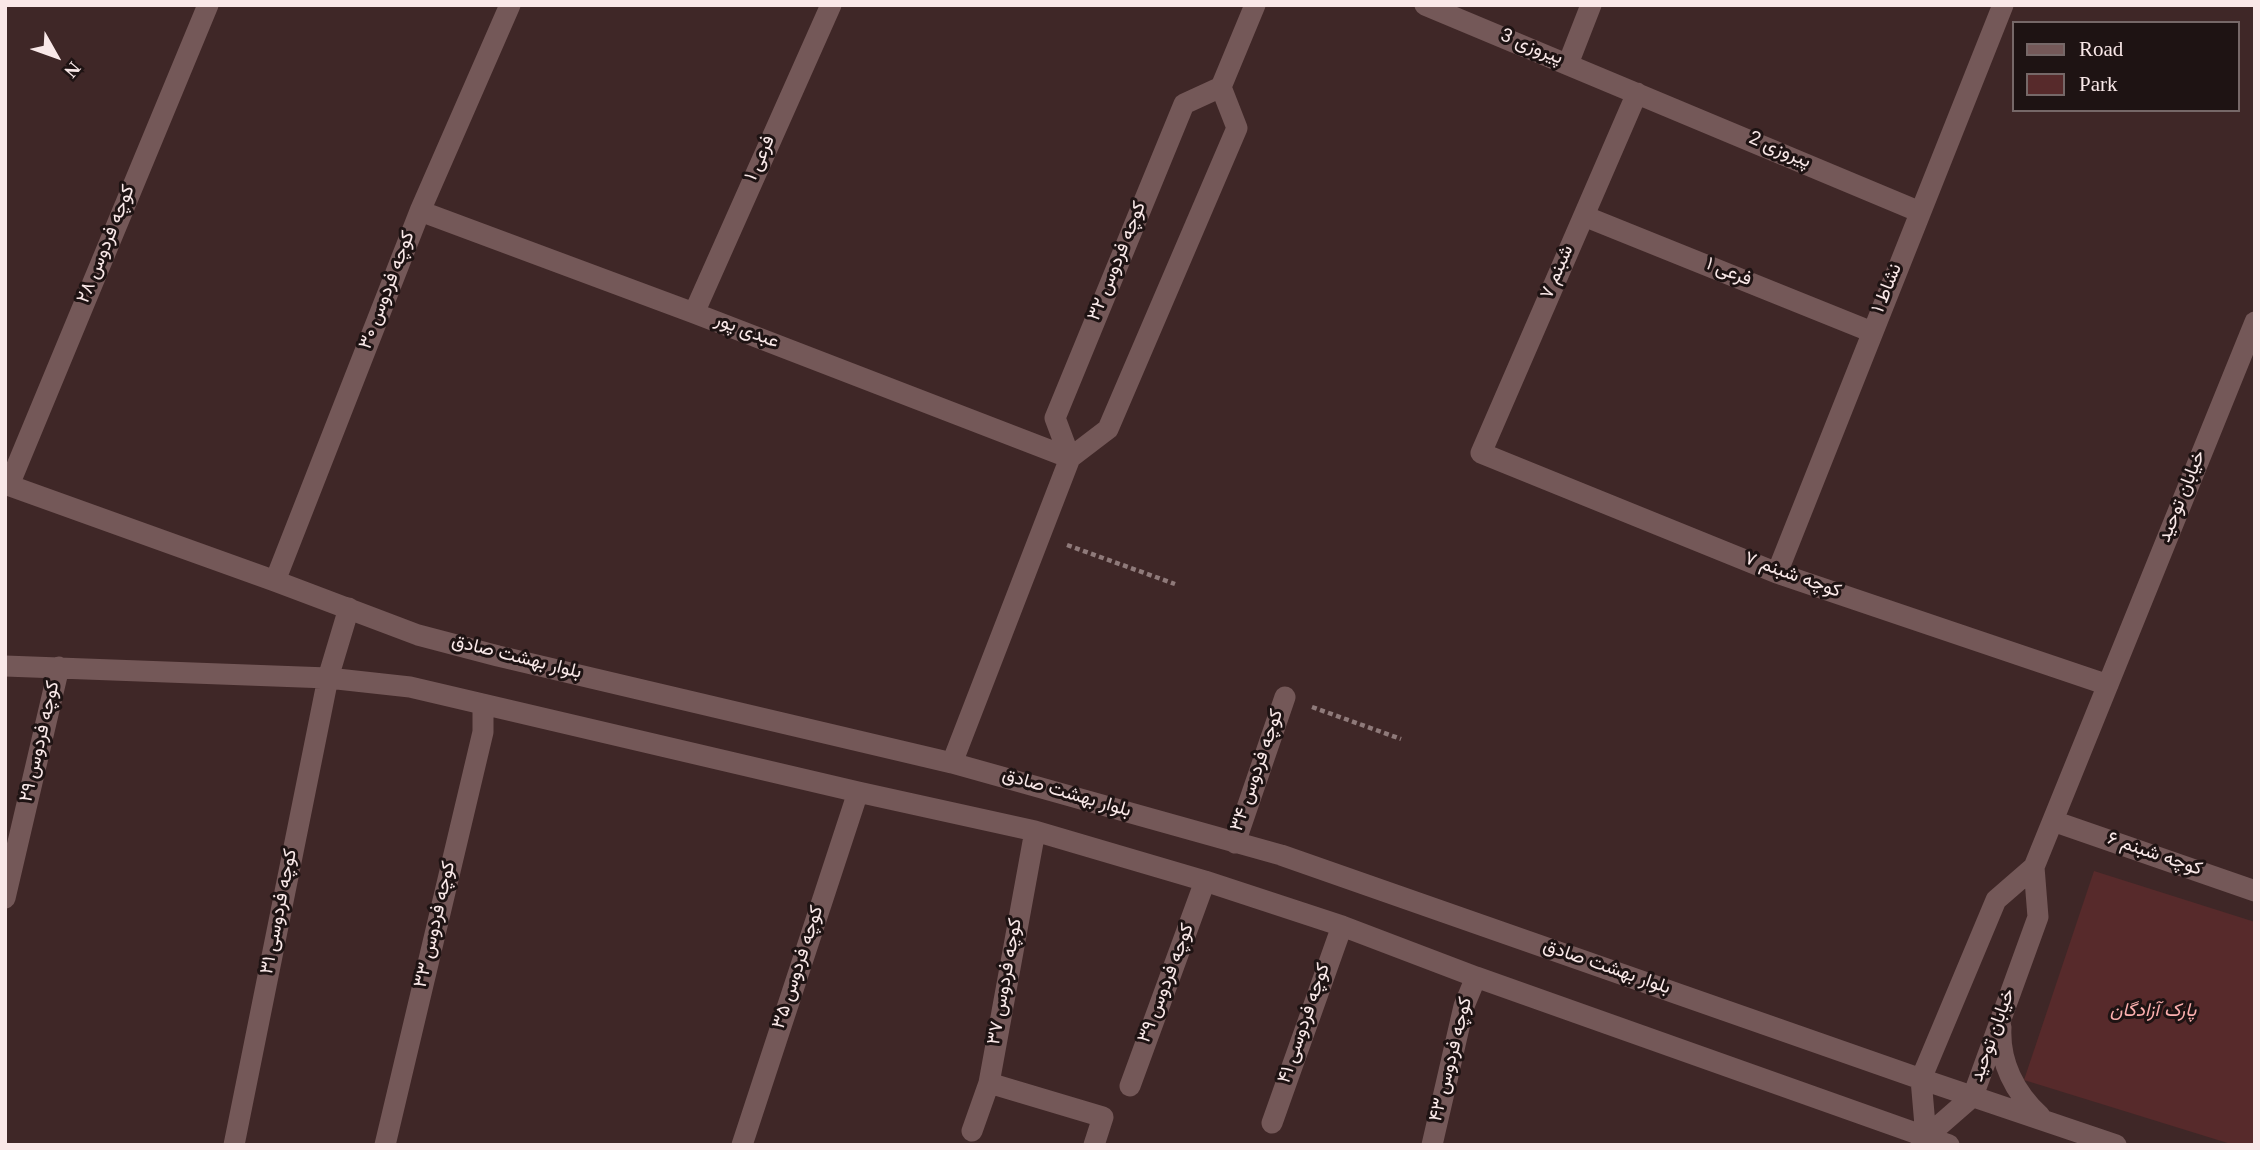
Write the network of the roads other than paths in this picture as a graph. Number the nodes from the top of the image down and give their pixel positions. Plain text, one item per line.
1 (510, 5) edge
2 (831, 5) edge
3 (1255, 5) edge
4 (1425, 5) edge
5 (1591, 5) edge
6 (2003, 5) edge
7 (201, 7) edge
8 (1569, 64) junction
9 (1221, 87) junction
10 (1637, 93) junction
11 (420, 211) junction
12 (1920, 212) junction
13 (1584, 216) junction
14 (694, 313) junction
15 (2255, 322) edge
16 (1872, 332) junction
17 (1480, 453) joint
18 (1070, 458) junction
19 (7, 485) edge
20 (1777, 573) junction
21 (275, 580) junction
22 (349, 608) junction
23 (5, 666) edge
24 (59, 667) junction
25 (328, 678) junction
26 (2108, 685) junction
27 (1285, 697) road end
28 (483, 704) junction
29 (952, 763) junction
30 (858, 792) junction
31 (2053, 821) junction
32 (1035, 831) junction
33 (1235, 843) junction
34 (2034, 867) junction
35 (1205, 881) junction
36 (2255, 891) edge
37 (5, 898) edge
38 (1342, 926) junction
39 (1476, 976) junction
40 (2002, 1015) junction
41 (1921, 1079) junction
42 (989, 1083) junction
43 (1130, 1086) dead end
44 (1973, 1096) junction
45 (2044, 1120) junction
46 (1272, 1123) dead end
47 (972, 1131) dead end
48 (1924, 1141) edge
49 (234, 1145) edge
50 (385, 1145) edge
51 (742, 1145) edge
52 (1094, 1145) edge
53 (1432, 1145) edge
54 (1950, 1145) edge
55 (2116, 1145) edge

1 - 11 street, کوچه فردوس ۳۰
2 - 14 street, فرعی ۱
3 - 9 street
4 - 8 street, پیروزی 3
5 - 8 street
6 - 12 street, نشاط ۱
7 - 19 street, کوچه فردوس ۲۸
8 - 10 street, پیروزی 3
9 - 18 street
9 - 18 street, کوچه فردوس ۳۲
10 - 12 street, پیروزی 2
10 - 13 street, شبنم ۷
11 - 14 street, عبدی پور
11 - 21 street, کوچه فردوس ۳۰
12 - 16 street, نشاط ۱
13 - 16 street, فرعی ۱
13 - 17 street, شبنم ۷
14 - 18 street, عبدی پور
15 - 26 street, خیابان توحید
16 - 20 street, نشاط ۱
17 - 20 street, کوچه شبنم ۷
18 - 29 street
19 - 21 street, بلوار بهشت صادق
20 - 26 street, کوچه شبنم ۷
21 - 22 street, بلوار بهشت صادق
22 - 25 street, کوچه فردوسی ۳۱
22 - 29 street, بلوار بهشت صادق
23 - 24 street
24 - 25 street
24 - 37 street, کوچه فردوس ۲۹
25 - 28 street
25 - 49 street, کوچه فردوسی ۳۱
26 - 31 street, خیابان توحید
27 - 33 street, کوچه فردوس ۳۴
28 - 30 street
28 - 50 street, کوچه فردوس ۳۳
29 - 33 street, بلوار بهشت صادق
30 - 32 street
30 - 51 street, کوچه فردوس ۳۵
31 - 34 street, خیابان توحید
31 - 36 street, کوچه شبنم ۶
32 - 35 street
32 - 42 street, کوچه فردوس ۳۷
33 - 41 street, بلوار بهشت صادق
34 - 40 street, خیابان توحید
34 - 41 street, خیابان توحید
35 - 38 street
35 - 43 street, کوچه فردوس ۳۹
38 - 39 street
38 - 46 street, کوچه فردوسی ۴۱
39 - 48 street
39 - 53 street, کوچه فردوس ۴۳
40 - 44 street, خیابان توحید
40 - 45 street
41 - 44 street, بلوار بهشت صادق
41 - 48 street, خیابان توحید
42 - 47 street, کوچه فردوس ۳۷
42 - 52 street
44 - 45 street, بلوار بهشت صادق
44 - 48 street, خیابان توحید
45 - 55 street, بلوار بهشت صادق
48 - 54 street

